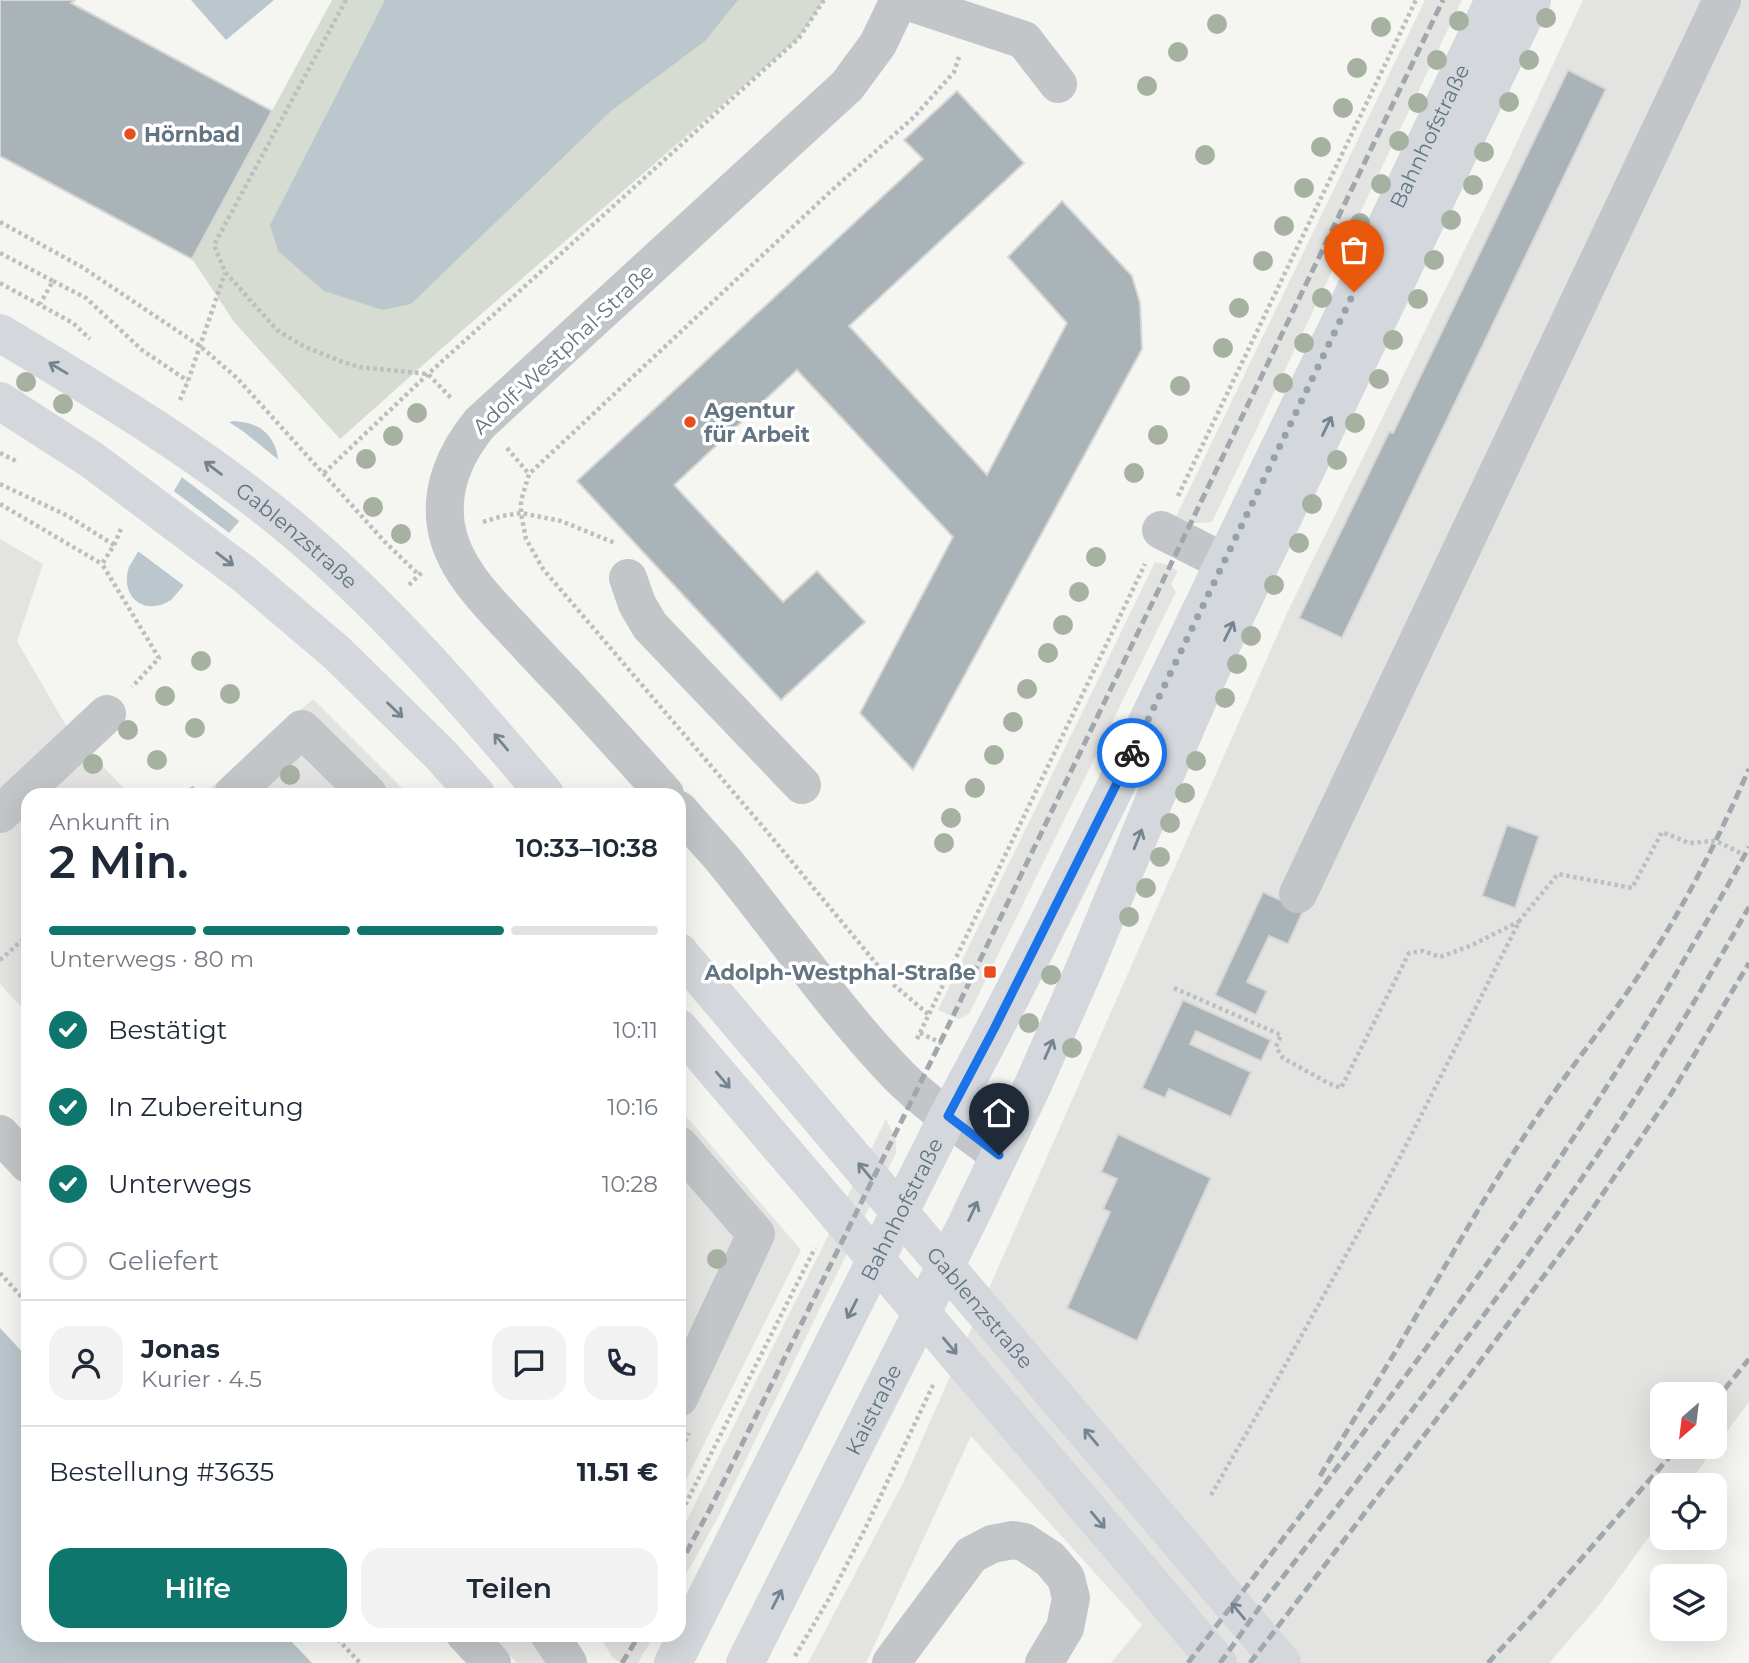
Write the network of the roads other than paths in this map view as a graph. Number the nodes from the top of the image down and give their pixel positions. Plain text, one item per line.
1 (901, 0) edge
2 (1494, 0) edge
3 (1532, 0) edge
4 (1722, 0) edge
5 (1058, 84) dead end
6 (0, 333) edge
7 (0, 401) edge
8 (1161, 530) road end
9 (1224, 562) junction
10 (628, 578) dead end
11 (107, 714) dead end
12 (802, 785) dead end
13 (219, 786) edge
14 (28, 788) edge
15 (362, 788) edge
16 (470, 788) edge
17 (540, 788) edge
18 (660, 788) edge
19 (21, 794) edge
20 (0, 814) edge
21 (686, 818) edge
22 (1298, 894) dead end
23 (686, 960) edge
24 (686, 1036) edge
25 (948, 1116) junction
26 (0, 1134) edge
27 (686, 1153) edge
28 (999, 1155) junction
29 (21, 1156) edge
30 (686, 1383) edge
31 (686, 1637) edge
32 (472, 1642) edge
33 (554, 1642) edge
34 (684, 1642) edge
35 (492, 1663) edge
36 (568, 1663) edge
37 (673, 1663) edge
38 (745, 1663) edge
39 (891, 1663) edge
40 (1044, 1663) edge
41 (1218, 1663) edge
42 (1282, 1663) edge

1 - 5 street
1 - 18 street, Adolf-Westphal-Straße
2 - 9 main road, Bahnhofstraße
28 -> 3 main road, Bahnhofstraße
4 - 22 street
17 -> 6 main road, Gablenzstraße
7 -> 16 main road
8 - 9 street
9 - 25 main road, Bahnhofstraße
10 - 12 street
11 - 14 street
13 - 15 street
19 - 20 street
21 - 25 street
42 -> 23 main road, Gablenzstraße
24 -> 41 main road
25 - 28 street
25 -> 31 main road, Bahnhofstraße
26 - 29 street
27 - 30 street
38 -> 28 main road, Kaistraße
32 - 35 street
33 - 36 street
34 -> 37 main road, Bahnhofstraße
39 - 40 street

